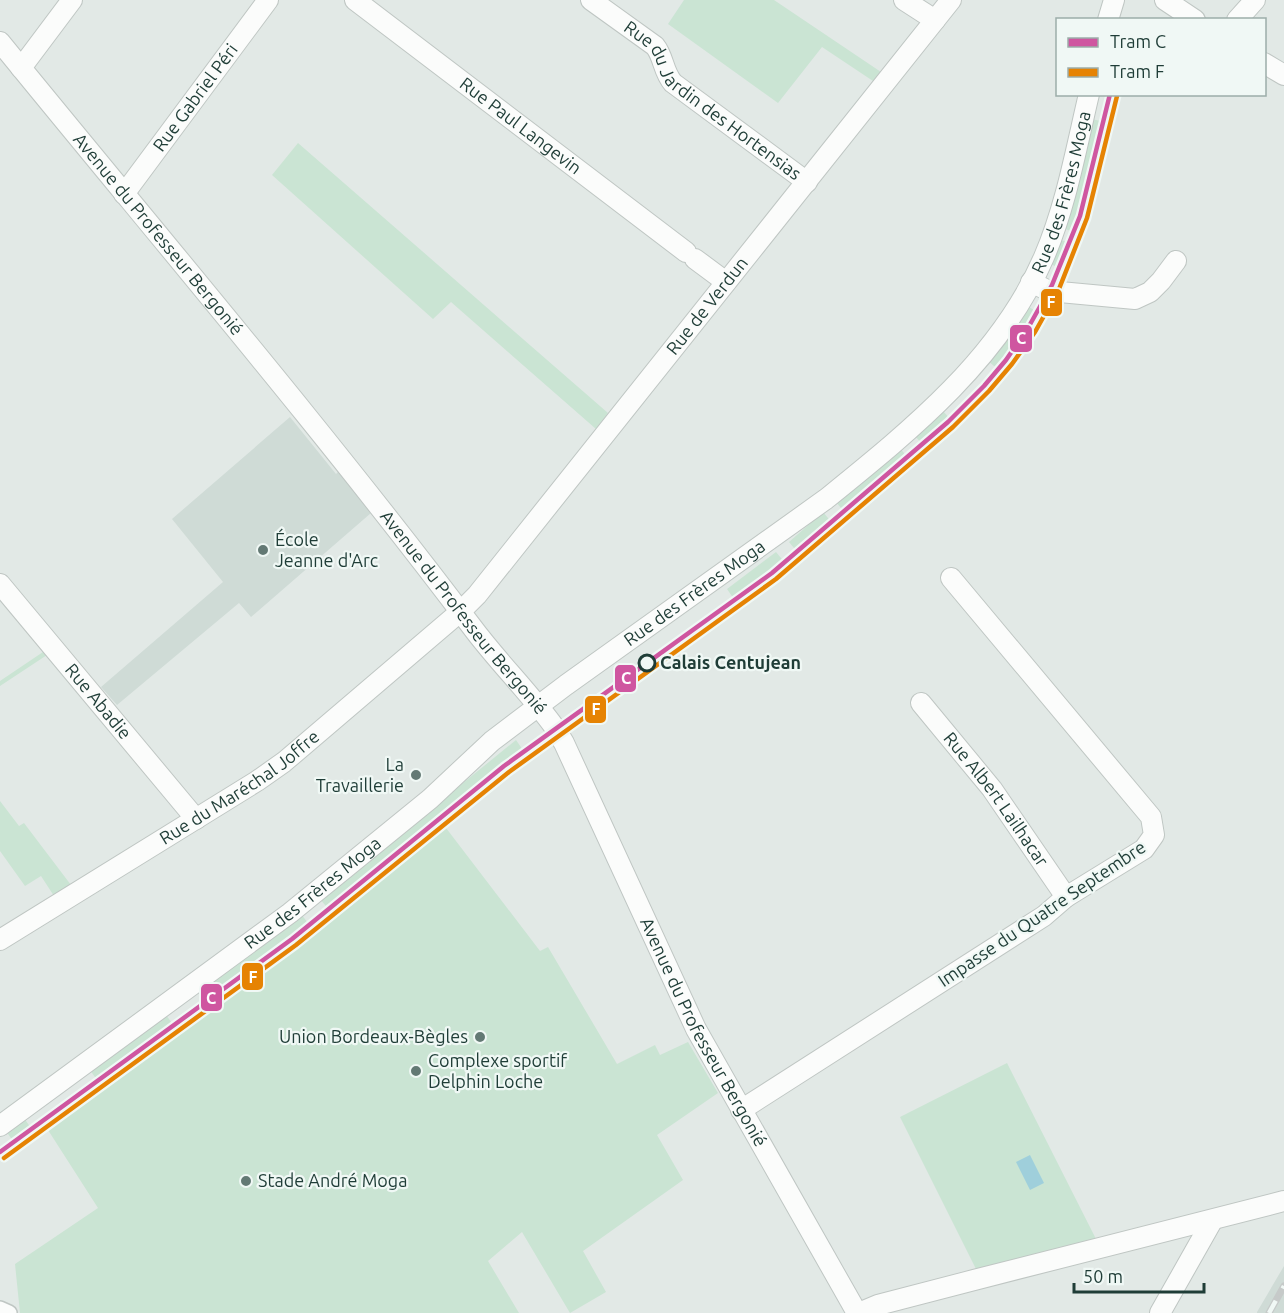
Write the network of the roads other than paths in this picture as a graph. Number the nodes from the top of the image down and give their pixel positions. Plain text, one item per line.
1 (72, 0) edge
2 (268, 0) edge
3 (355, 0) edge
4 (591, 0) edge
5 (904, 0) edge
6 (951, 0) edge
7 (1114, 0) edge
8 (1165, 0) edge
9 (1255, 0) edge
10 (1108, 18) edge
11 (1192, 18) edge
12 (1239, 18) edge
13 (935, 20) junction
14 (0, 42) edge
15 (1266, 64) edge
16 (21, 68) junction
17 (1284, 75) edge
18 (1089, 96) edge
19 (807, 182) junction
20 (124, 194) junction
21 (1176, 261) dead end
22 (726, 282) junction
23 (1031, 282) junction
24 (951, 578) dead end
25 (0, 584) edge
26 (461, 611) junction
27 (921, 703) dead end
28 (539, 707) junction
29 (196, 819) junction
30 (1066, 897) junction
31 (0, 940) edge
32 (741, 1110) junction
33 (0, 1126) edge
34 (1284, 1201) edge
35 (1212, 1221) junction
36 (0, 1309) edge
37 (9, 1313) edge
38 (858, 1313) edge
39 (1160, 1313) edge

1 - 16 street
2 - 20 street, Rue Gabriel Péri
3 - 22 street, Rue Paul Langevin
4 - 19 street, Rue du Jardin des Hortensias
5 - 13 street
6 - 13 street, Rue de Verdun
7 - 10 street
8 - 11 street
9 - 12 street
13 - 19 street, Rue de Verdun
14 - 16 street, Avenue du Professeur Bergonié
15 - 17 street
16 - 20 street, Avenue du Professeur Bergonié
18 - 23 street, Rue des Frères Moga
19 - 22 street, Rue de Verdun
20 - 26 street, Avenue du Professeur Bergonié
21 - 23 street
22 - 26 street, Rue de Verdun
23 - 28 street, Rue des Frères Moga
24 - 30 street, Impasse du Quatre Septembre
25 - 29 street, Rue Abadie
26 - 28 street, Avenue du Professeur Bergonié
26 - 29 street, Rue du Maréchal Joffre
27 - 30 street, Rue Albert Lailhacar
28 - 32 street, Avenue du Professeur Bergonié
28 - 33 street, Rue des Frères Moga
29 - 31 street, Rue du Maréchal Joffre
30 - 32 street, Impasse du Quatre Septembre
32 - 38 street, Avenue du Professeur Bergonié
34 - 35 street
35 - 38 street
35 - 39 street
36 - 37 street

